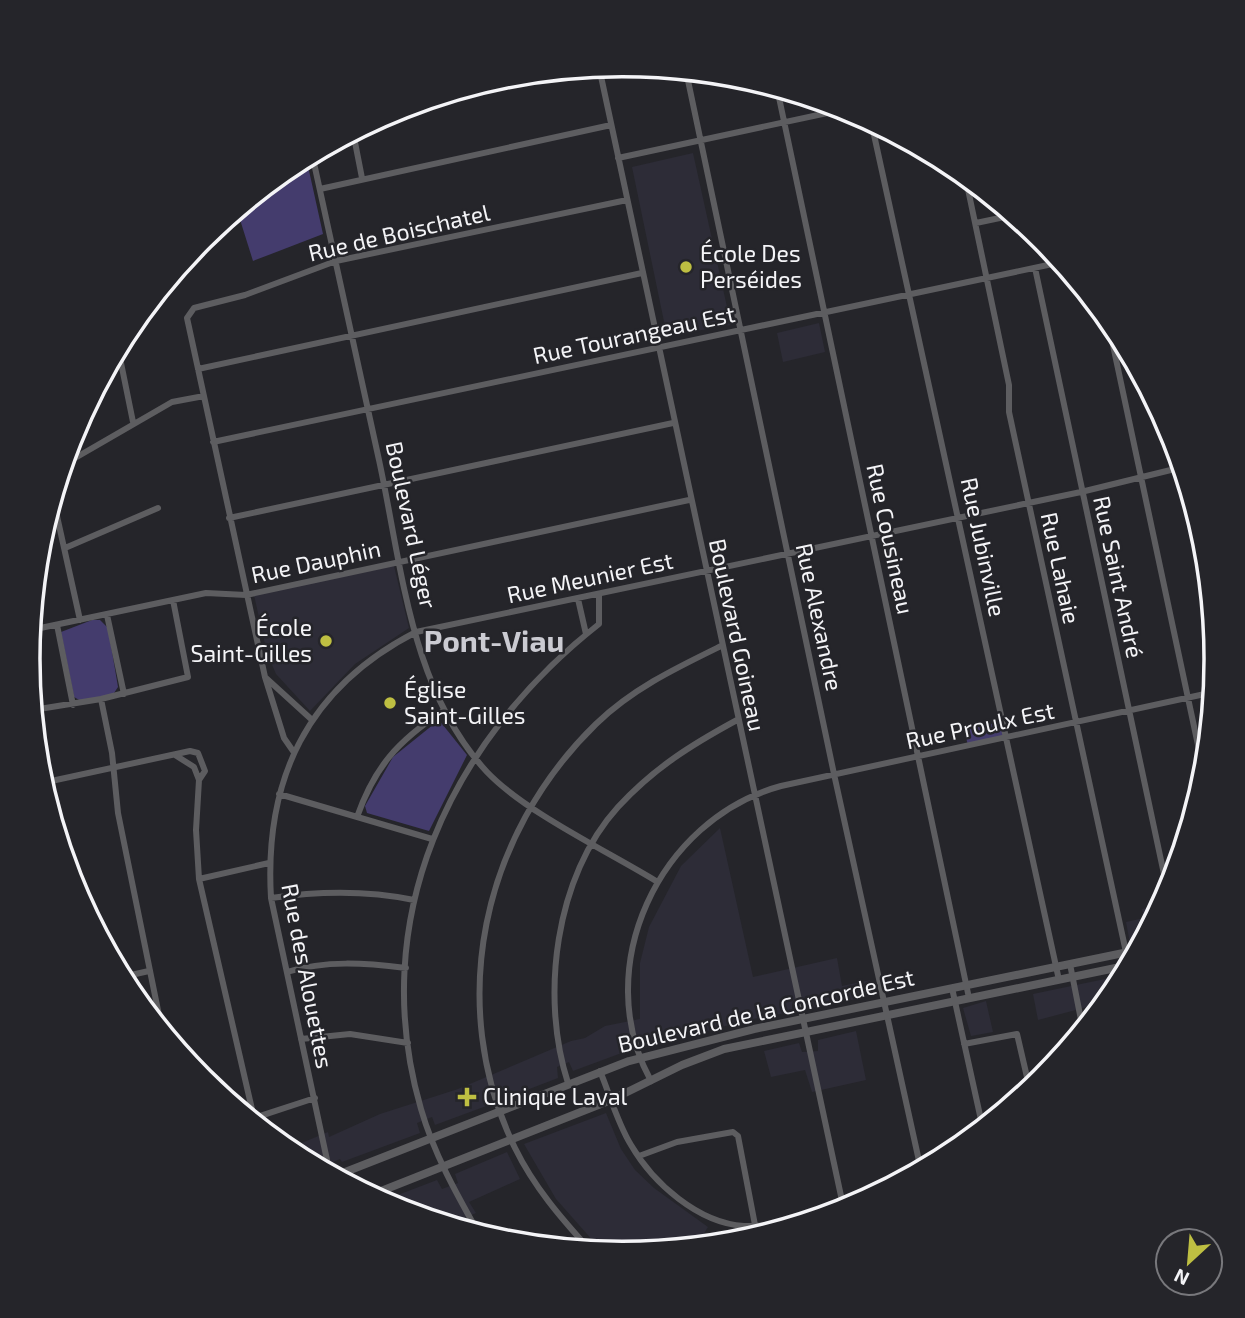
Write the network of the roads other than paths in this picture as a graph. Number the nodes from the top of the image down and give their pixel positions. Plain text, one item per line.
1 (601, 78) edge
2 (688, 81) edge
3 (779, 99) edge
4 (824, 113) edge
5 (784, 122) junction
6 (611, 125) junction
7 (875, 135) edge
8 (701, 140) junction
9 (355, 142) edge
10 (618, 158) junction
11 (315, 165) edge
12 (362, 178) junction
13 (320, 189) junction
14 (969, 191) edge
15 (627, 200) junction
16 (1002, 218) edge
17 (976, 223) junction
18 (336, 261) junction
19 (1050, 265) edge
20 (1035, 268) junction
21 (642, 273) junction
22 (988, 278) junction
23 (910, 295) junction
24 (825, 313) junction
25 (741, 330) junction
26 (352, 335) junction
27 (1113, 346) edge
28 (658, 348) junction
29 (121, 363) edge
30 (198, 369) junction
31 (204, 396) junction
32 (368, 409) junction
33 (133, 422) junction
34 (673, 423) junction
35 (213, 442) junction
36 (77, 456) edge
37 (1173, 469) edge
38 (1142, 476) junction
39 (384, 484) junction
40 (1081, 492) junction
41 (689, 500) junction
42 (1028, 503) junction
43 (158, 508) dead end
44 (58, 518) edge
45 (229, 518) junction
46 (959, 518) junction
47 (871, 537) junction
48 (65, 548) junction
49 (788, 554) junction
50 (400, 562) junction
51 (705, 572) junction
52 (246, 595) junction
53 (599, 595) junction
54 (578, 599) junction
55 (173, 600) junction
56 (107, 615) junction
57 (80, 620) junction
58 (57, 625) junction
59 (41, 627) edge
60 (416, 632) junction
61 (586, 634) junction
62 (721, 646) junction
63 (264, 677) junction
64 (124, 694) junction
65 (1204, 694) edge
66 (1188, 698) junction
67 (101, 699) junction
68 (73, 705) junction
69 (42, 709) edge
70 (443, 711) junction
71 (1130, 712) junction
72 (311, 719) junction
73 (737, 720) junction
74 (1076, 723) junction
75 (1006, 739) junction
76 (1198, 746) edge
77 (293, 751) junction
78 (175, 755) junction
79 (475, 757) junction
80 (917, 757) junction
81 (113, 769) junction
82 (834, 774) junction
83 (199, 780) junction
84 (53, 781) edge
85 (754, 793) junction
86 (279, 794) junction
87 (531, 806) junction
88 (357, 817) junction
89 (432, 839) junction
90 (593, 843) junction
91 (269, 863) junction
92 (1164, 872) edge
93 (199, 879) junction
94 (656, 881) junction
95 (271, 898) junction
96 (414, 900) junction
97 (1125, 952) joint
98 (1070, 964) junction
99 (1056, 967) junction
100 (406, 968) junction
101 (1115, 969) edge
102 (149, 971) junction
103 (287, 972) junction
104 (133, 974) edge
105 (1072, 977) junction
106 (1059, 980) junction
107 (966, 985) junction
108 (952, 988) junction
109 (969, 998) junction
110 (955, 1001) junction
111 (883, 1002) junction
112 (157, 1008) edge
113 (887, 1015) junction
114 (1080, 1017) edge
115 (803, 1019) junction
116 (806, 1031) junction
117 (301, 1039) junction
118 (408, 1043) junction
119 (964, 1044) junction
120 (640, 1058) junction
121 (600, 1071) junction
122 (1027, 1077) edge
123 (652, 1082) junction
124 (568, 1083) junction
125 (315, 1098) junction
126 (611, 1100) junction
127 (249, 1105) edge
128 (499, 1111) junction
129 (262, 1116) edge
130 (981, 1118) edge
131 (431, 1138) junction
132 (511, 1140) junction
133 (639, 1156) junction
134 (920, 1159) edge
135 (329, 1162) edge
136 (442, 1167) junction
137 (345, 1170) edge
138 (384, 1190) edge
139 (842, 1198) edge
140 (472, 1221) edge
141 (755, 1224) junction
142 (761, 1224) edge
143 (580, 1240) edge

1 - 6 street, Boulevard Goineau
2 - 8 street, Rue Alexandre
3 - 5 street, Rue Cousineau
4 - 5 street
5 - 8 street
5 - 24 street, Rue Cousineau
6 - 10 street, Boulevard Goineau
6 - 12 street
7 - 23 street, Rue Jubinville
8 - 10 street
8 - 25 street, Rue Alexandre
9 - 12 street
10 - 15 street, Boulevard Goineau
11 - 13 street, Boulevard Léger
12 - 13 street
13 - 18 street, Boulevard Léger
14 - 17 street, Rue Lahaie
15 - 18 street, Rue de Boischatel
15 - 21 street, Boulevard Goineau
16 - 17 street
17 - 22 street, Rue Lahaie
18 - 26 street, Boulevard Léger
18 - 30 street, Rue de Boischatel
19 - 20 street, Rue Tourangeau Est
20 - 22 street, Rue Tourangeau Est
20 - 40 street, Rue Saint André
21 - 26 street
21 - 28 street, Boulevard Goineau
22 - 23 street, Rue Tourangeau Est
22 - 42 street, Rue Lahaie
23 - 24 street, Rue Tourangeau Est
23 - 46 street, Rue Jubinville
24 - 25 street, Rue Tourangeau Est
24 - 47 street, Rue Cousineau
25 - 28 street, Rue Tourangeau Est
25 - 49 street, Rue Alexandre
26 - 30 street
26 - 32 street, Boulevard Léger
27 - 38 street
28 - 32 street, Rue Tourangeau Est
28 - 34 street, Boulevard Goineau
29 - 33 street
30 - 31 street
31 - 33 street
31 - 35 street
32 - 35 street, Rue Tourangeau Est
32 - 39 street, Boulevard Léger
33 - 36 street
34 - 39 street
34 - 41 street, Boulevard Goineau
35 - 45 street
37 - 38 street, Rue Meunier Est
38 - 40 street, Rue Meunier Est
38 - 66 street
39 - 45 street
39 - 50 street, Boulevard Léger
40 - 42 street, Rue Meunier Est
40 - 71 street, Rue Saint André
41 - 50 street, Rue Dauphin
41 - 51 street, Boulevard Goineau
42 - 46 street, Rue Meunier Est
42 - 74 street, Rue Lahaie
43 - 48 street
44 - 48 street
45 - 52 street
46 - 47 street, Rue Meunier Est
46 - 75 street, Rue Jubinville
47 - 49 street, Rue Meunier Est
47 - 80 street, Rue Cousineau
48 - 57 street
49 - 51 street, Rue Meunier Est
49 - 82 street, Rue Alexandre
50 - 52 street, Rue Dauphin
50 - 60 street, Boulevard Léger
51 - 53 street, Rue Meunier Est
51 - 62 street, Boulevard Goineau
52 - 55 street, Rue Dauphin
52 - 63 street
53 - 54 street, Rue Meunier Est
53 - 61 street
54 - 60 street, Rue Meunier Est
54 - 61 street
55 - 56 street, Rue Dauphin
55 - 64 street
56 - 57 street, Rue Dauphin
56 - 64 street
57 - 58 street, Rue Dauphin
58 - 59 street, Rue Dauphin
58 - 68 street
60 - 70 street, Boulevard Léger
60 - 72 street, Rue des Alouettes
61 - 79 street
62 - 73 street, Boulevard Goineau
62 - 87 street
63 - 72 street
63 - 77 street
64 - 67 street
65 - 66 street, Rue Proulx Est
66 - 71 street, Rue Proulx Est
66 - 76 street
67 - 68 street
67 - 81 street
68 - 69 street
70 - 79 street, Boulevard Léger
70 - 88 street
71 - 74 street, Rue Proulx Est
71 - 92 street, Rue Saint André
72 - 77 street, Rue des Alouettes
73 - 85 street, Boulevard Goineau
73 - 90 street
74 - 75 street, Rue Proulx Est
74 - 97 street, Rue Lahaie
75 - 80 street, Rue Proulx Est
75 - 99 street, Rue Jubinville
77 - 86 street, Rue des Alouettes
78 - 81 street
78 - 83 street
78 - 83 street
79 - 87 street, Boulevard Léger
79 - 89 street
80 - 82 street, Rue Proulx Est
80 - 107 street, Rue Cousineau
81 - 84 street
81 - 102 street
82 - 85 street, Rue Proulx Est
82 - 111 street, Rue Alexandre
83 - 93 street
85 - 94 street, Rue Proulx Est
85 - 115 street, Boulevard Goineau
86 - 88 street
86 - 91 street, Rue des Alouettes
87 - 90 street, Boulevard Léger
87 - 128 street
88 - 89 street
89 - 96 street
90 - 94 street, Boulevard Léger
90 - 124 street
91 - 93 street
91 - 95 street, Rue des Alouettes
93 - 127 street
94 - 120 street, Rue Proulx Est
95 - 96 street
95 - 103 street, Rue des Alouettes
96 - 100 street
97 - 98 street, Boulevard de la Concorde Est
98 - 99 street, Boulevard de la Concorde Est
98 - 105 street
99 - 106 street, Rue Jubinville
99 - 107 street, Boulevard de la Concorde Est
100 - 103 street
100 - 118 street
101 - 105 street, Boulevard de la Concorde Est
102 - 104 street
102 - 112 street
103 - 117 street, Rue des Alouettes
105 - 106 street, Boulevard de la Concorde Est
105 - 114 street
106 - 109 street, Boulevard de la Concorde Est
107 - 108 street, Boulevard de la Concorde Est
107 - 109 street, Rue Cousineau
108 - 110 street
108 - 111 street, Boulevard de la Concorde Est
109 - 110 street, Boulevard de la Concorde Est
110 - 113 street, Boulevard de la Concorde Est
110 - 119 street
111 - 113 street, Rue Alexandre
111 - 115 street, Boulevard de la Concorde Est
113 - 116 street, Boulevard de la Concorde Est
113 - 134 street, Rue Alexandre
115 - 116 street, Boulevard Goineau
115 - 120 street, Boulevard de la Concorde Est
116 - 123 street, Boulevard de la Concorde Est
116 - 139 street, Boulevard Goineau
117 - 118 street
117 - 125 street, Rue des Alouettes
118 - 131 street
119 - 122 street
119 - 130 street
120 - 121 street, Boulevard de la Concorde Est
120 - 123 street, Rue Proulx Est
121 - 124 street, Boulevard de la Concorde Est
121 - 126 street
123 - 126 street, Boulevard de la Concorde Est
124 - 128 street, Boulevard de la Concorde Est
125 - 129 street
125 - 135 street, Rue des Alouettes
126 - 132 street, Boulevard de la Concorde Est
126 - 133 street
128 - 131 street, Boulevard de la Concorde Est
128 - 132 street
131 - 136 street
131 - 137 street, Boulevard de la Concorde Est
132 - 136 street, Boulevard de la Concorde Est
132 - 143 street
133 - 141 street
133 - 141 street
136 - 138 street, Boulevard de la Concorde Est
136 - 140 street
141 - 142 street

